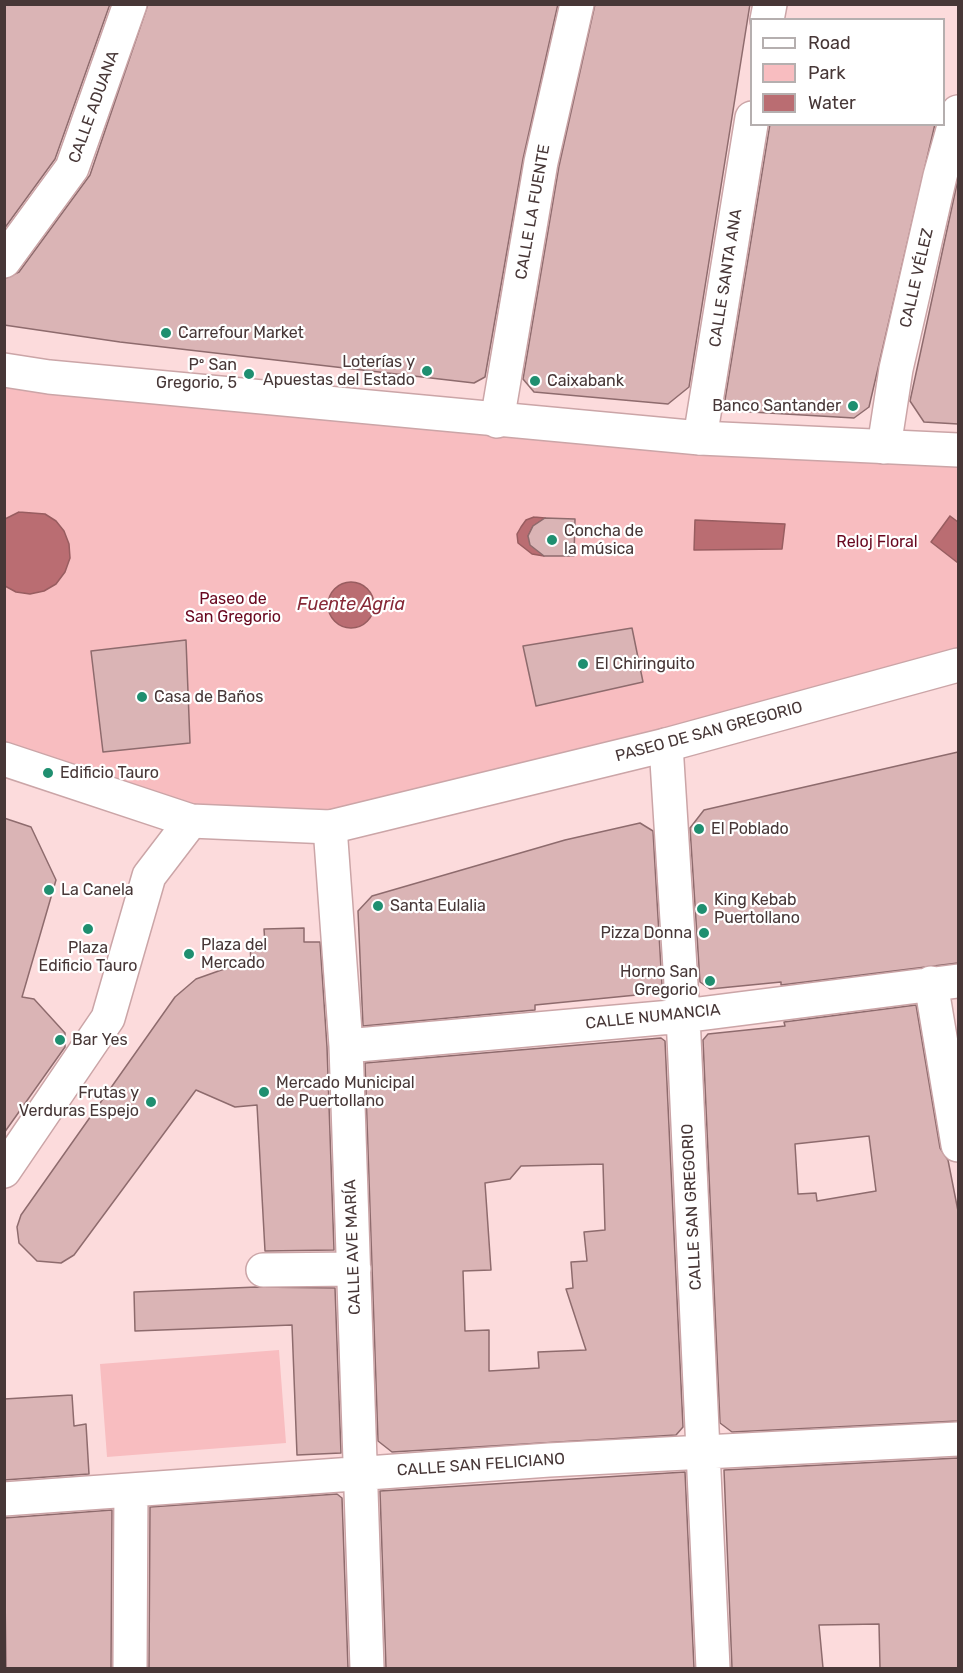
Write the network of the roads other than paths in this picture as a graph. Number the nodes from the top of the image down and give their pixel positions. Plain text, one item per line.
1 (130, 4) edge
2 (577, 4) edge
3 (958, 112) edge
4 (751, 126) edge
5 (4, 261) edge
6 (6, 369) edge
7 (497, 421) junction
8 (700, 438) junction
9 (884, 447) junction
10 (958, 450) edge
11 (958, 665) edge
12 (666, 745) junction
13 (4, 759) edge
14 (191, 820) junction
15 (330, 827) junction
16 (945, 982) edge
17 (682, 1016) junction
18 (346, 1046) junction
19 (958, 1144) edge
20 (4, 1171) edge
21 (354, 1269) junction
22 (264, 1270) dead end
23 (958, 1439) edge
24 (704, 1452) junction
25 (362, 1473) junction
26 (131, 1490) junction
27 (4, 1499) edge
28 (130, 1668) edge
29 (367, 1668) edge
30 (713, 1668) edge

1 - 5 street, CALLE ADUANA
2 - 7 street, CALLE LA FUENTE
3 - 9 street, CALLE VÉLEZ
4 - 8 street, CALLE SANTA ANA
6 - 7 street
7 - 8 street
8 - 9 street
9 - 10 street
11 - 12 street, PASEO DE SAN GREGORIO
12 - 15 street, PASEO DE SAN GREGORIO
12 - 17 street, CALLE SAN GREGORIO
13 - 14 street, PASEO DE SAN GREGORIO
14 - 15 street, PASEO DE SAN GREGORIO
14 - 20 street
15 - 18 street, CALLE AVE MARÍA
16 - 17 street, CALLE NUMANCIA
16 - 19 street
17 - 18 street, CALLE NUMANCIA
17 - 24 street, CALLE SAN GREGORIO
18 - 21 street, CALLE AVE MARÍA
21 - 22 street
21 - 25 street, CALLE AVE MARÍA
23 - 24 street, CALLE SAN FELICIANO
24 - 25 street, CALLE SAN FELICIANO
24 - 30 street, CALLE SAN GREGORIO
25 - 26 street, CALLE SAN FELICIANO
25 - 29 street, CALLE AVE MARÍA
26 - 27 street, CALLE SAN FELICIANO
26 - 28 street

